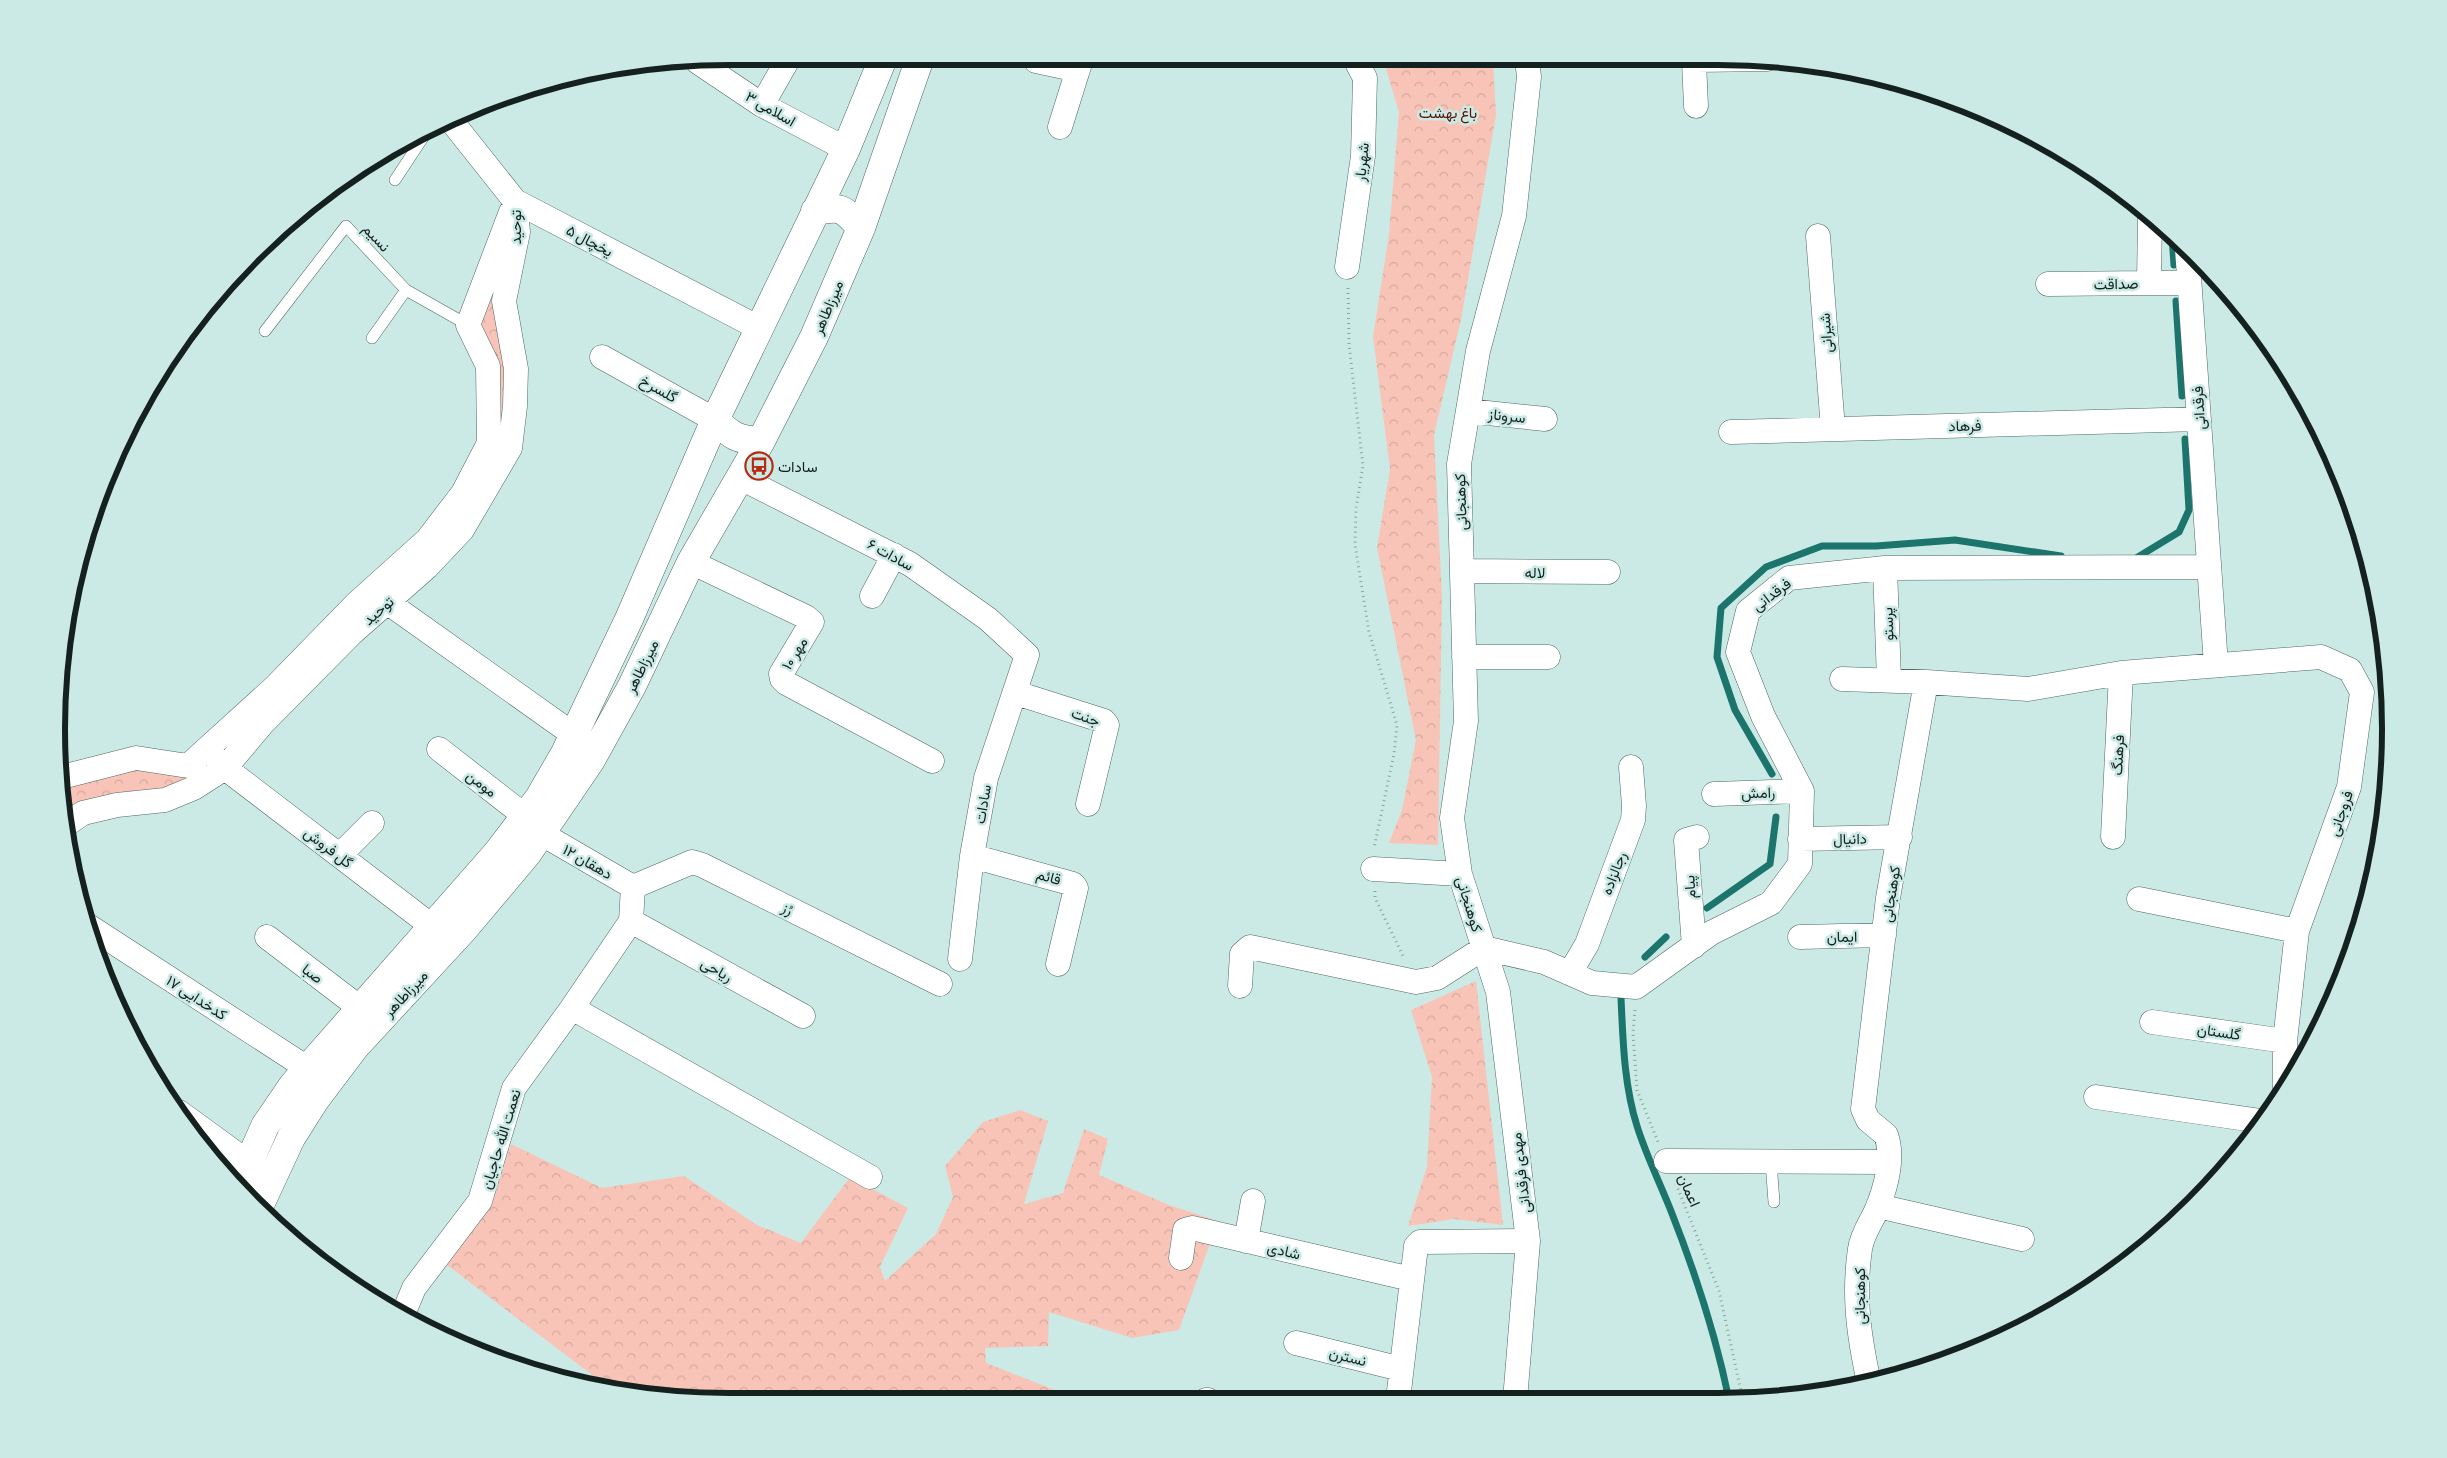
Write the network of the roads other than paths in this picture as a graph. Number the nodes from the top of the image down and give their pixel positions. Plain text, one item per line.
1 (785, 65) edge
2 (880, 65) edge
3 (918, 65) edge
4 (1079, 65) edge
5 (1358, 65) edge
6 (1528, 65) edge
7 (1694, 65) edge
8 (703, 66) edge
9 (762, 105) junction
10 (1696, 106) dead end
11 (454, 125) edge
12 (1060, 127) dead end
13 (421, 141) edge
14 (846, 149) junction
15 (395, 180) dead end
16 (515, 201) junction
17 (815, 211) junction
18 (2150, 225) edge
19 (861, 228) junction
20 (1818, 236) dead end
21 (2188, 259) edge
22 (1347, 267) road end
23 (2149, 283) junction
24 (2189, 283) junction
25 (2048, 284) dead end
26 (406, 290) junction
27 (468, 325) junction
28 (759, 328) junction
29 (265, 331) dead end
30 (372, 338) dead end
31 (602, 357) dead end
32 (488, 366) junction
33 (516, 369) junction
34 (1468, 411) junction
35 (1545, 419) dead end
36 (2199, 419) junction
37 (715, 420) junction
38 (1833, 429) junction
39 (1732, 432) dead end
40 (761, 441) junction
41 (500, 446) junction
42 (739, 477) junction
43 (894, 555) junction
44 (691, 562) junction
45 (1885, 568) junction
46 (2208, 568) junction
47 (1462, 571) junction
48 (1608, 572) dead end
49 (381, 594) junction
50 (872, 596) dead end
51 (1027, 655) joint
52 (1464, 656) junction
53 (1548, 657) dead end
54 (2216, 665) junction
55 (2121, 673) junction
56 (1842, 679) dead end
57 (1889, 680) junction
58 (1926, 682) junction
59 (1016, 693) junction
60 (574, 735) junction
61 (206, 748) junction
62 (439, 749) dead end
63 (932, 762) dead end
64 (1630, 767) dead end
65 (225, 768) junction
66 (66, 776) edge
67 (1802, 791) junction
68 (1714, 794) dead end
69 (1088, 804) dead end
70 (72, 821) edge
71 (372, 823) dead end
72 (534, 825) junction
73 (1697, 837) dead end
74 (1900, 837) junction
75 (2113, 837) dead end
76 (1800, 839) junction
77 (340, 855) junction
78 (972, 856) junction
79 (1373, 869) road end
80 (1460, 874) junction
81 (634, 887) junction
82 (2139, 899) dead end
83 (631, 921) junction
84 (433, 927) junction
85 (97, 931) edge
86 (2297, 931) junction
87 (1884, 935) junction
88 (1800, 937) dead end
89 (267, 938) dead end
90 (1694, 946) junction
91 (1484, 948) junction
92 (960, 958) dead end
93 (1058, 964) dead end
94 (1570, 973) junction
95 (940, 984) dead end
96 (1240, 986) dead end
97 (360, 1008) junction
98 (572, 1008) junction
99 (802, 1016) dead end
100 (2152, 1022) dead end
101 (2286, 1041) junction
102 (307, 1068) junction
103 (2285, 1073) edge
104 (2096, 1097) dead end
105 (2254, 1120) edge
106 (196, 1124) edge
107 (1666, 1161) road end
108 (1771, 1162) junction
109 (1889, 1162) junction
110 (249, 1163) junction
111 (870, 1177) dead end
112 (241, 1180) edge
113 (262, 1201) edge
114 (1252, 1201) dead end
115 (1774, 1202) dead end
116 (1878, 1206) junction
117 (2022, 1239) dead end
118 (1246, 1241) junction
119 (1528, 1242) junction
120 (1181, 1258) dead end
121 (1411, 1279) junction
122 (405, 1309) edge
123 (1296, 1343) dead end
124 (1401, 1368) junction
125 (1868, 1375) edge
126 (1399, 1393) edge
127 (1516, 1393) edge

1 - 9 street
2 - 14 main road, میرزاطاهر
3 - 19 main road, میرزاطاهر
4 - 12 street
5 - 22 street, شهریار
6 - 34 street, کوهنجانی
7 - 10 street
8 - 9 street, اسلامی ۳
9 - 14 street, اسلامی ۳
11 - 16 street, یخچال ۵
13 - 15 lane
14 - 17 main road, میرزاطاهر
16 - 27 street, توحید
16 - 28 street, یخچال ۵
16 - 33 street, توحید
17 - 19 main road
17 - 28 main road, میرزاطاهر
18 - 23 street, صداقت
19 - 40 main road, میرزاطاهر
20 - 38 street, شیرانی
21 - 24 street, فرقدانی
23 - 24 street
23 - 25 street, صداقت
24 - 36 street, فرقدانی
26 - 27 lane, نسیم
26 - 29 lane, نسیم
26 - 30 lane
27 - 32 street
28 - 37 main road, میرزاطاهر
31 - 37 street, گلسرخ
32 - 33 street
32 - 41 street
33 - 41 street, توحید
34 - 35 street, سروناز
34 - 47 street, کوهنجانی
36 - 38 street, فرهاد
36 - 46 street, فرقدانی
37 - 40 main road
37 - 60 main road, میرزاطاهر
38 - 39 street, فرهاد
40 - 42 main road, میرزاطاهر
41 - 49 street, توحید
42 - 43 street, سادات ۶
42 - 44 main road, میرزاطاهر
43 - 50 street
43 - 51 street, سادات ۶
44 - 63 street, مهر ۱۰
44 - 72 main road, میرزاطاهر
45 - 46 street, فرقدانی
45 - 57 street, پرستو
45 - 67 street, فرقدانی
46 - 54 street, فرقدانی
47 - 48 street, لاله
47 - 52 street, کوهنجانی
49 - 60 street
49 - 61 street, توحید
49 - 65 street, توحید
51 - 59 street, سادات
52 - 53 street
52 - 80 street, کوهنجانی
54 - 55 street
54 - 86 street, فروجانی
55 - 58 street
55 - 75 street, فرهنگ
56 - 57 street
57 - 58 street
58 - 74 street, کوهنجانی
59 - 69 street, جنت
59 - 78 street, سادات
60 - 72 main road, میرزاطاهر
61 - 65 street, گل فروش
61 - 66 street, توحید
62 - 72 street, مومن
64 - 94 street, رجالزاده
65 - 70 street, توحید
65 - 77 street, گل فروش
67 - 68 street, رامش
67 - 76 street, فرقدانی
71 - 77 street
72 - 81 street, دهقان ۱۲
72 - 84 main road, میرزاطاهر
72 - 113 main road, میرزاطاهر
73 - 90 street, پیام
74 - 76 street, دانیال
74 - 87 street, کوهنجانی
76 - 90 street, فرقدانی
77 - 84 street, گل فروش
78 - 92 street, سادات
78 - 93 street, قائم
79 - 80 street
80 - 91 street, کوهنجانی
81 - 83 street, نعمت الله حاجیان
81 - 95 street, رُز
82 - 86 street
83 - 98 street, نعمت الله حاجیان
83 - 99 street, ریاحی
84 - 97 main road, میرزاطاهر
85 - 102 street, کدخدایی ۱۷
86 - 101 street, فروجانی
87 - 88 street, ایمان
87 - 109 street, کوهنجانی
89 - 97 street, صبا
90 - 94 street, فرقدانی
91 - 94 street
91 - 96 street
91 - 119 street, مهدی فرقدانی
97 - 102 main road, میرزاطاهر
98 - 111 street
98 - 122 street, نعمت الله حاجیان
100 - 101 street, گلستان
101 - 103 street, فروجانی
102 - 110 main road, میرزاطاهر
104 - 105 street
106 - 110 street
107 - 108 street
108 - 109 street
108 - 115 lane
109 - 116 street, کوهنجانی
110 - 112 main road, میرزاطاهر
114 - 118 street
116 - 117 street
116 - 125 street, کوهنجانی
118 - 120 street, شادی
118 - 121 street, شادی
119 - 121 street
119 - 127 street, مهدی فرقدانی
121 - 124 street
123 - 124 street, نسترن
124 - 126 street

